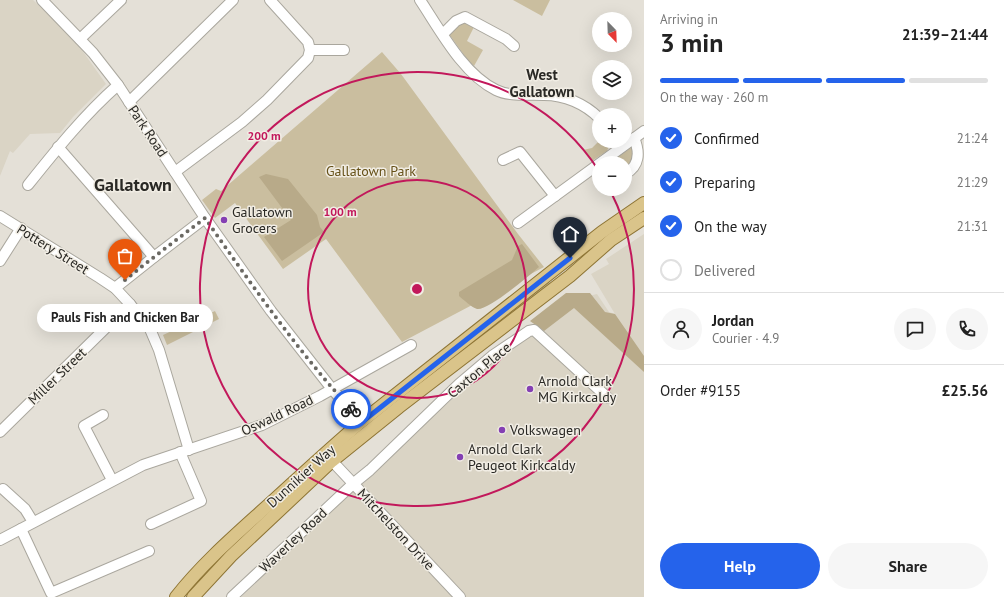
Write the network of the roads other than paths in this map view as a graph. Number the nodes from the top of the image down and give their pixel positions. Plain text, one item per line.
1 (42, 0) edge
2 (121, 0) edge
3 (233, 0) edge
4 (270, 0) edge
5 (420, 0) edge
6 (443, 34) junction
7 (80, 39) junction
8 (514, 46) dead end
9 (310, 50) junction
10 (344, 50) dead end
11 (118, 85) junction
12 (129, 102) junction
13 (592, 111) edge
14 (644, 131) edge
15 (634, 138) joint
16 (58, 147) junction
17 (617, 148) edge
18 (608, 156) edge
19 (503, 160) dead end
20 (632, 169) edge
21 (592, 170) edge
22 (175, 172) junction
23 (28, 185) dead end
24 (555, 196) junction
25 (644, 203) edge
26 (0, 216) edge
27 (205, 218) junction
28 (644, 218) edge
29 (518, 223) dead end
30 (21, 228) junction
31 (154, 257) junction
32 (0, 261) edge
33 (115, 288) junction
34 (130, 304) junction
35 (411, 345) dead end
36 (332, 389) junction
37 (608, 398) dead end
38 (399, 407) junction
39 (104, 415) dead end
40 (362, 422) junction
41 (0, 432) edge
42 (185, 451) junction
43 (332, 461) junction
44 (112, 480) junction
45 (354, 483) junction
46 (291, 485) junction
47 (3, 489) dead end
48 (33, 522) junction
49 (151, 524) dead end
50 (21, 528) junction
51 (0, 540) edge
52 (150, 551) dead end
53 (52, 595) edge
54 (176, 597) edge
55 (193, 597) edge
56 (232, 597) edge
57 (460, 597) edge

1 - 7 street, Park Road
2 - 7 street
3 - 12 street
4 - 9 street
5 - 6 street
6 - 8 street
6 - 13 street
7 - 11 street, Park Road
9 - 10 street
9 - 22 street
11 - 12 street, Park Road
11 - 16 street
12 - 22 street, Park Road
14 - 15 street
15 - 20 street
16 - 23 street
16 - 31 street
17 - 18 street
19 - 24 street
21 - 24 street
22 - 27 street, Park Road
24 - 29 street
25 - 40 main road, Dunnikier Way
26 - 30 street, Pottery Street
27 - 31 street
27 - 36 street, Park Road
28 - 38 main road, Dunnikier Way
30 - 32 street
30 - 33 street, Pottery Street
31 - 33 street
33 - 34 street, Pottery Street
34 - 41 street, Miller Street
34 - 42 street, Pottery Street
35 - 36 street, Oswald Road
36 - 40 street, Park Road
36 - 42 street, Oswald Road
37 - 45 street, Caxton Place
38 - 40 main road
38 - 43 main road, Dunnikier Way
39 - 44 street
40 - 46 main road, Dunnikier Way
42 - 44 street, Oswald Road
42 - 49 street
43 - 45 street, Mitchelston Drive
43 - 46 main road
43 - 55 main road, Dunnikier Way
44 - 48 street, Oswald Road
45 - 56 street, Waverley Road
45 - 57 street, Mitchelston Drive
46 - 54 main road, Dunnikier Way
47 - 48 street
48 - 50 street, Oswald Road
50 - 51 street, Oswald Road
50 - 53 street
52 - 53 street

